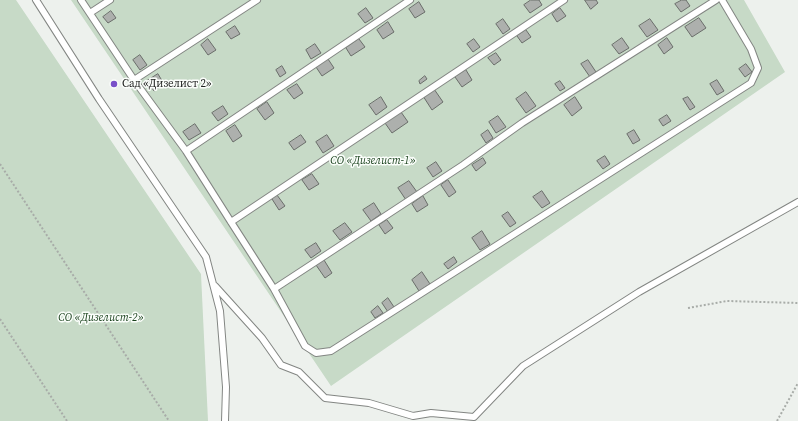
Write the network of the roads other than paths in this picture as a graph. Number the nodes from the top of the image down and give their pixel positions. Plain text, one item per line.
1 (36, 0) edge
2 (81, 0) edge
3 (110, 0) edge
4 (257, 0) edge
5 (410, 0) edge
6 (564, 0) edge
7 (716, 0) edge
8 (722, 0) edge
9 (90, 13) junction
10 (134, 80) junction
11 (186, 151) junction
12 (798, 202) edge
13 (231, 222) junction
14 (215, 286) junction
15 (274, 289) junction
16 (472, 419) edge
17 (225, 421) edge

1 - 14 lane
2 - 9 lane
3 - 9 lane
4 - 10 lane
5 - 11 lane
6 - 13 lane
7 - 15 lane
8 - 15 lane
9 - 10 lane
10 - 11 lane
11 - 13 lane
12 - 16 lane
13 - 15 lane
14 - 16 lane
14 - 17 lane

